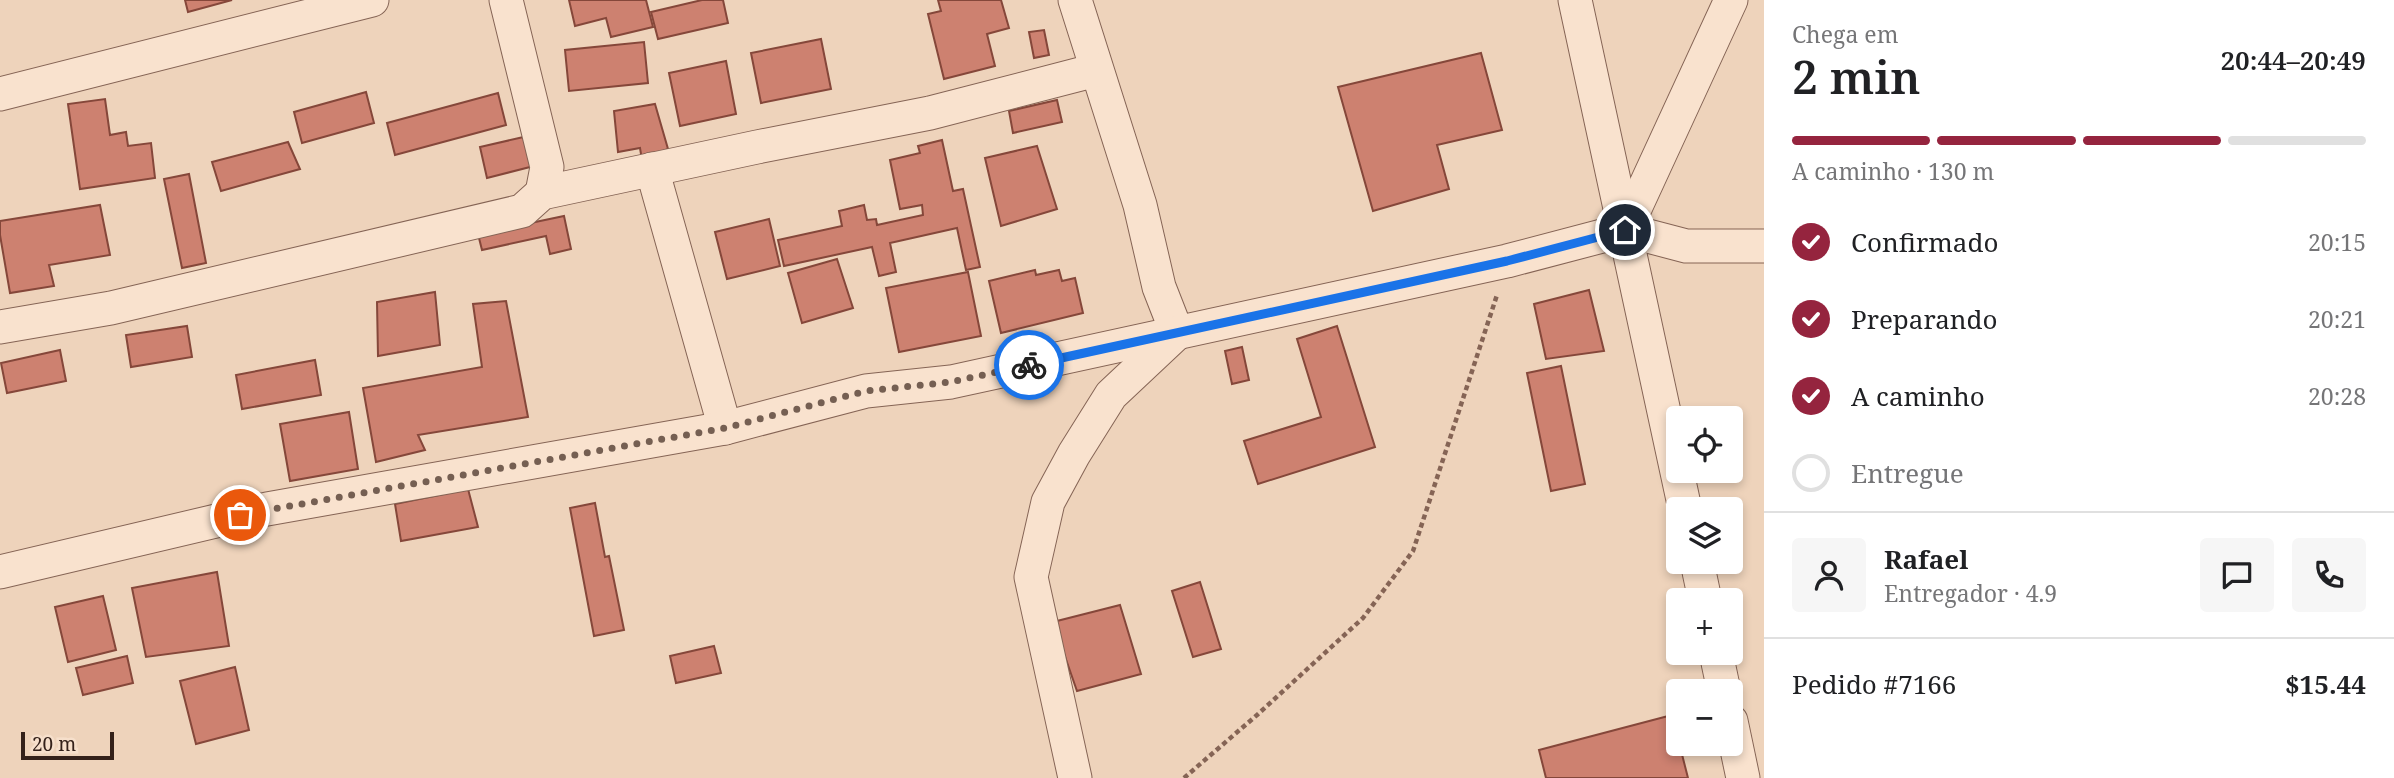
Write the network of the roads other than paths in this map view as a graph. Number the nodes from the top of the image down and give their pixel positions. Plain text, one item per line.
1 (373, 0) edge
2 (506, 0) edge
3 (1075, 0) edge
4 (1575, 0) edge
5 (1731, 0) edge
6 (1096, 70) junction
7 (0, 94) edge
8 (652, 169) junction
9 (542, 192) junction
10 (1625, 230) junction
11 (1764, 246) edge
12 (0, 327) edge
13 (1177, 333) junction
14 (725, 428) junction
15 (1682, 497) edge
16 (0, 572) edge
17 (1738, 756) edge
18 (1075, 778) edge
19 (1743, 778) edge

1 - 7 street
2 - 9 street
3 - 6 street
4 - 10 street
5 - 10 street
6 - 8 street
6 - 13 street
8 - 9 street
8 - 14 street
9 - 12 street
10 - 11 street
10 - 13 street
10 - 15 street
13 - 14 street
13 - 18 street
14 - 16 street
17 - 19 street

